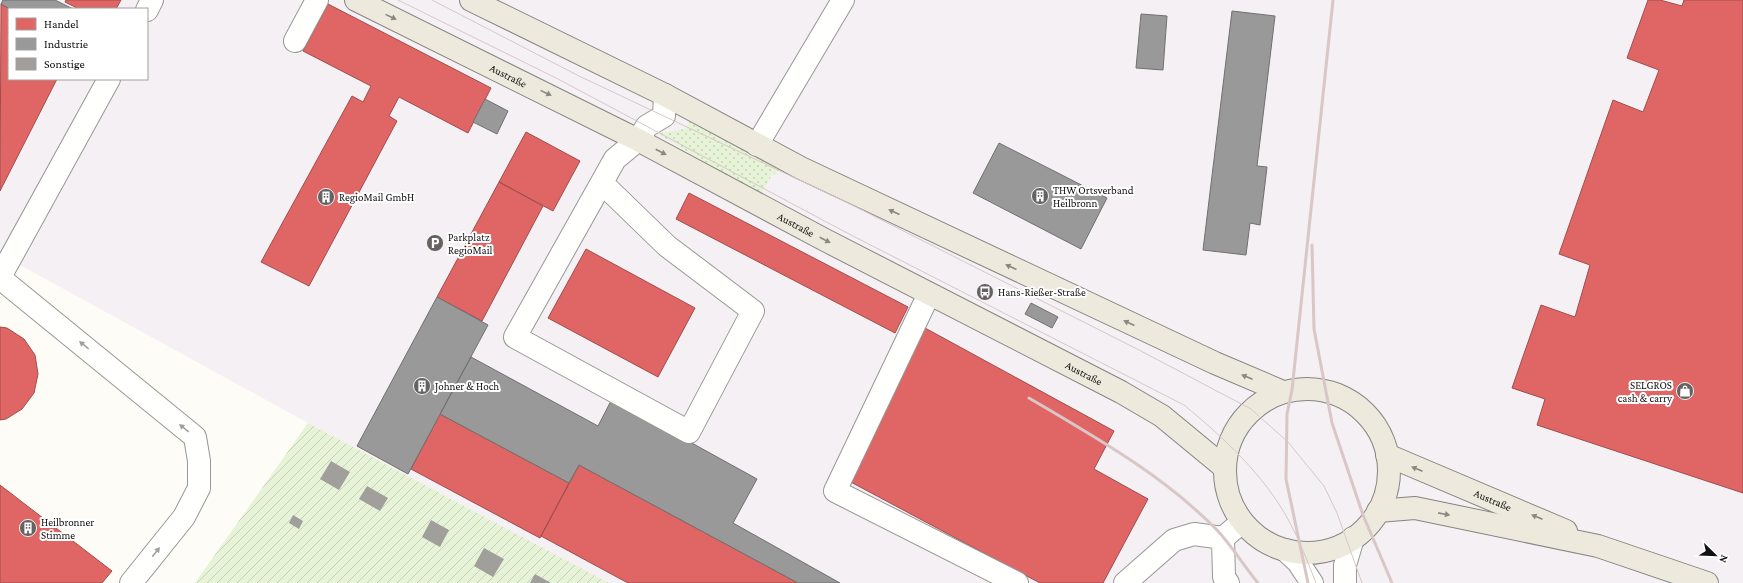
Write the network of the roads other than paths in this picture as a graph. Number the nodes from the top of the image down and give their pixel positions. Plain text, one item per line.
1 (316, 0) edge
2 (356, 0) edge
3 (471, 0) edge
4 (842, 0) edge
5 (295, 41) dead end
6 (108, 80) edge
7 (665, 95) junction
8 (638, 140) junction
9 (757, 145) junction
10 (602, 183) junction
11 (0, 278) edge
12 (929, 294) junction
13 (1283, 392) junction
14 (1387, 455) junction
15 (1225, 468) junction
16 (1378, 511) junction
17 (1242, 522) junction
18 (1224, 538) junction
19 (1353, 538) junction
20 (1598, 546) junction
21 (1285, 550) junction
22 (132, 583) edge
23 (1017, 583) edge
24 (1125, 583) edge
25 (1228, 583) edge
26 (1312, 583) edge
27 (1345, 583) edge
28 (1707, 583) edge

1 - 5 street
2 -> 8 main road, Austraße
3 - 7 main road
4 - 9 street
6 - 11 street
7 - 8 street
7 - 9 main road
8 - 10 street
8 -> 12 main road, Austraße
13 -> 9 main road
10 - 10 street
22 -> 11 street
12 - 15 main road, Austraße
12 - 23 street
13 - 14 main road
13 - 15 main road
14 - 16 main road
20 -> 14 main road, Austraße
15 - 17 main road
16 - 19 main road
16 -> 20 main road, Austraße
17 - 18 street
17 - 21 main road
18 - 24 street
18 - 25 street
19 - 21 main road
19 - 27 street
20 - 28 main road, Austraße
21 - 26 street

